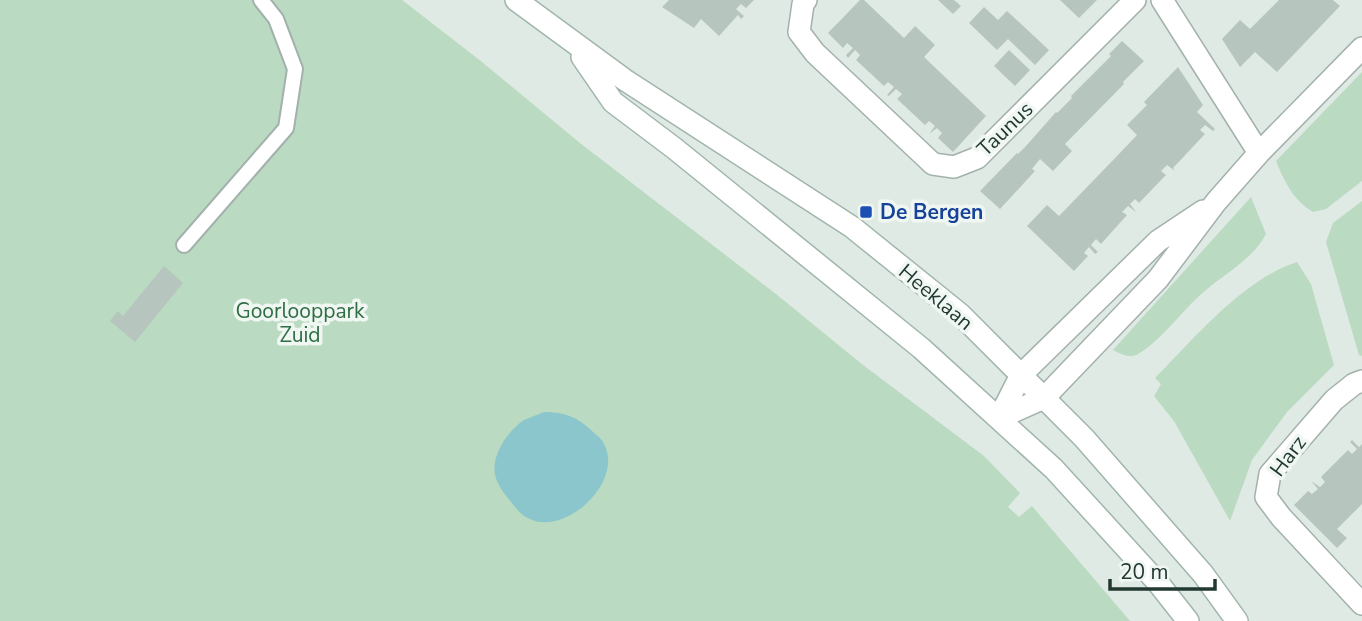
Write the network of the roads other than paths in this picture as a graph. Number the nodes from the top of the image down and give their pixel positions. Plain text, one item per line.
1 (261, 0) edge
2 (516, 0) edge
3 (806, 0) edge
4 (1135, 0) edge
5 (1162, 0) edge
6 (572, 43) junction
7 (1362, 48) edge
8 (1259, 153) junction
9 (1216, 202) junction
10 (184, 245) dead end
11 (1021, 375) junction
12 (1362, 381) edge
13 (1044, 398) junction
14 (999, 418) junction
15 (1362, 604) edge
16 (1188, 621) edge
17 (1237, 621) edge

1 - 10 lane
2 - 6 street, Heeklaan
3 - 4 street, Taunus
5 - 8 street
6 - 11 street, Heeklaan
6 - 14 street, Heeklaan
7 - 8 street
8 - 9 street
9 - 11 street
9 - 13 street
11 - 13 street, Heeklaan
11 - 14 street
12 - 15 street, Harz
13 - 14 street
13 - 17 street, Heeklaan
14 - 16 street, Heeklaan

